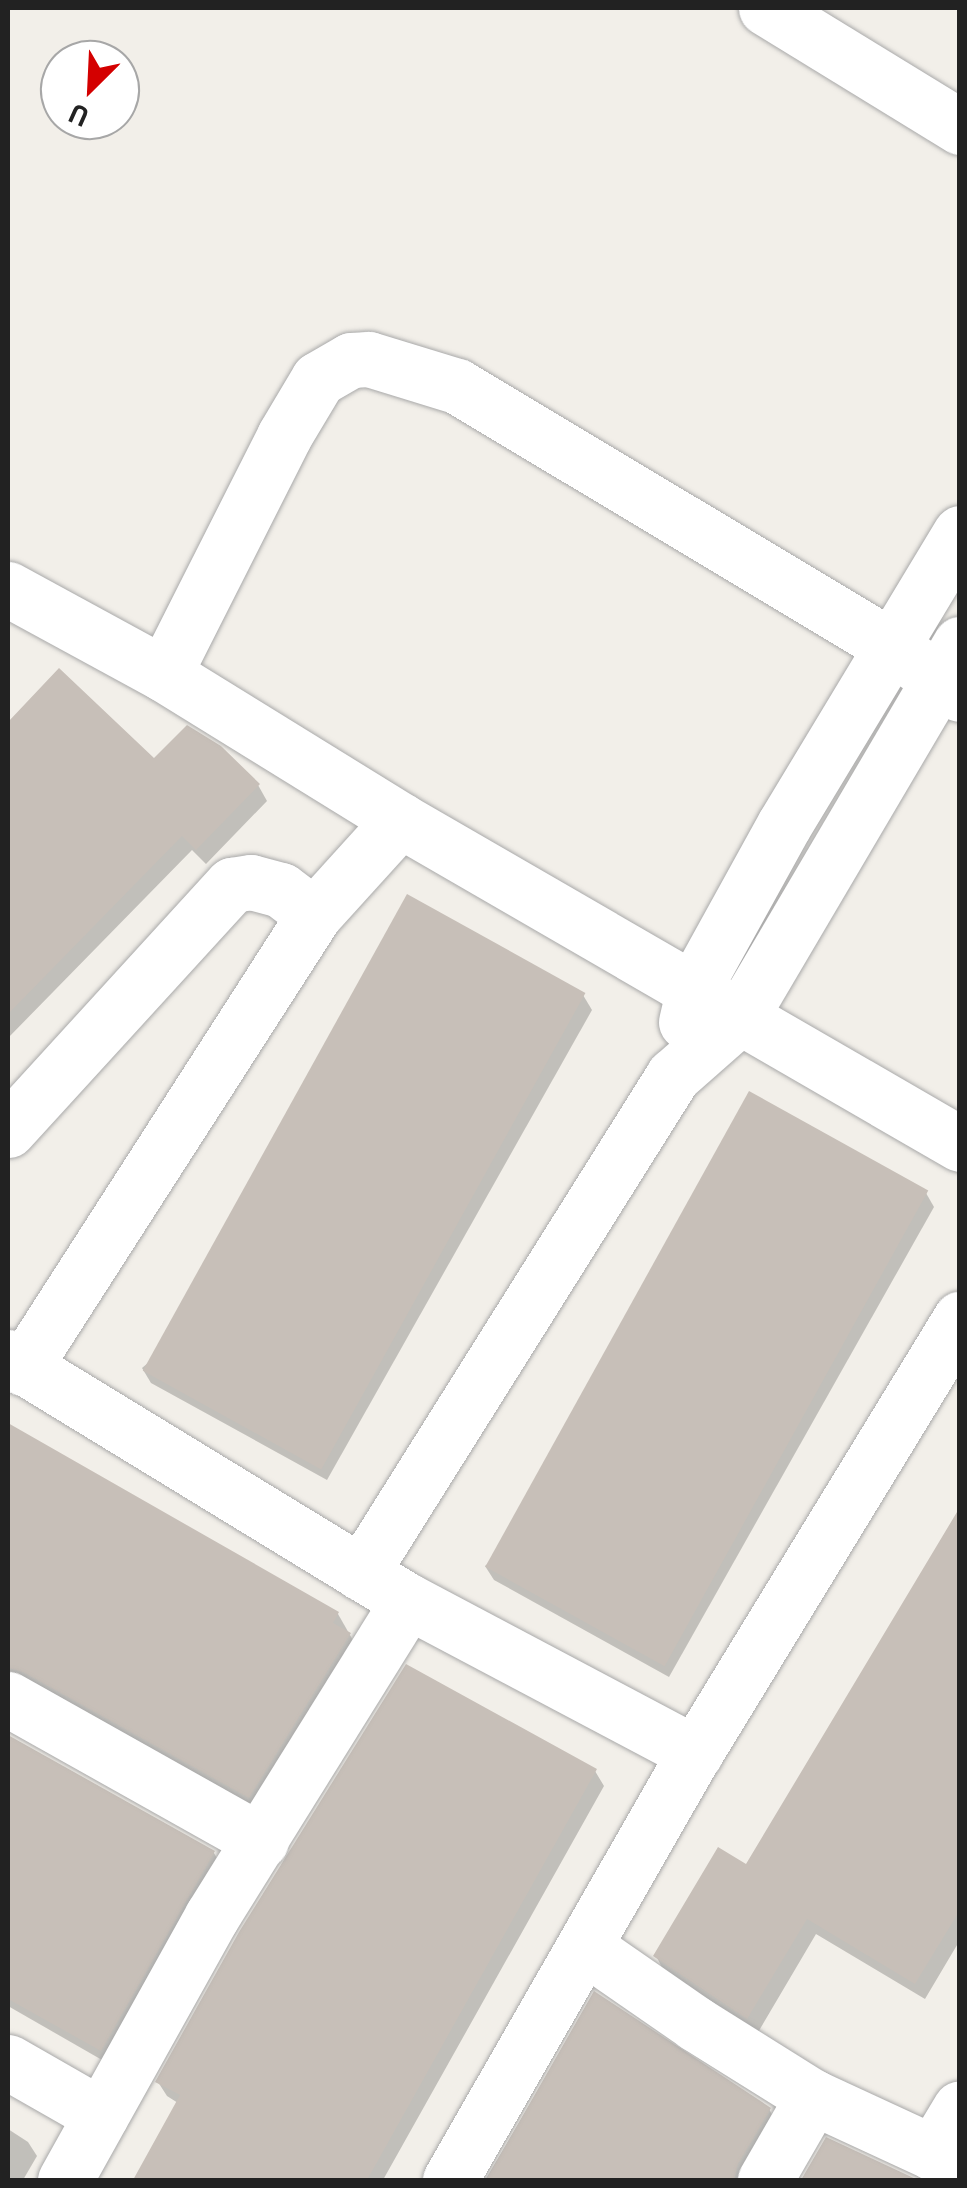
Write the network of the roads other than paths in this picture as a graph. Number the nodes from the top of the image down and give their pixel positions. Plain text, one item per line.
1 (766, 8) edge
2 (951, 111) edge
3 (960, 533) edge
4 (8, 589) edge
5 (889, 645) junction
6 (952, 672) edge
7 (164, 674) junction
8 (400, 820) junction
9 (314, 915) junction
10 (694, 988) junction
11 (742, 1016) junction
12 (672, 1076) junction
13 (8, 1130) edge
14 (960, 1144) edge
15 (960, 1318) edge
16 (15, 1362) edge
17 (361, 1573) junction
18 (408, 1601) junction
19 (8, 1699) edge
20 (695, 1753) junction
21 (260, 1841) junction
22 (585, 1947) junction
23 (8, 2062) edge
24 (813, 2097) junction
25 (101, 2116) junction
26 (951, 2142) edge
27 (65, 2180) edge
28 (450, 2180) edge
29 (765, 2180) edge

1 - 2 street
3 - 5 street
4 - 7 street
5 - 6 street
5 - 7 street
5 - 10 street
6 - 11 street
7 - 8 street
8 - 9 street
8 - 10 street
9 - 13 street
9 - 16 street
10 - 11 street
10 - 12 street
11 - 12 street
11 - 14 street
12 - 17 street
15 - 20 street
16 - 17 street
17 - 18 street
18 - 20 street
18 - 21 street
19 - 21 street
20 - 22 street
21 - 25 street
22 - 24 street
22 - 28 street
23 - 25 street
24 - 26 street
24 - 29 street
25 - 27 street

